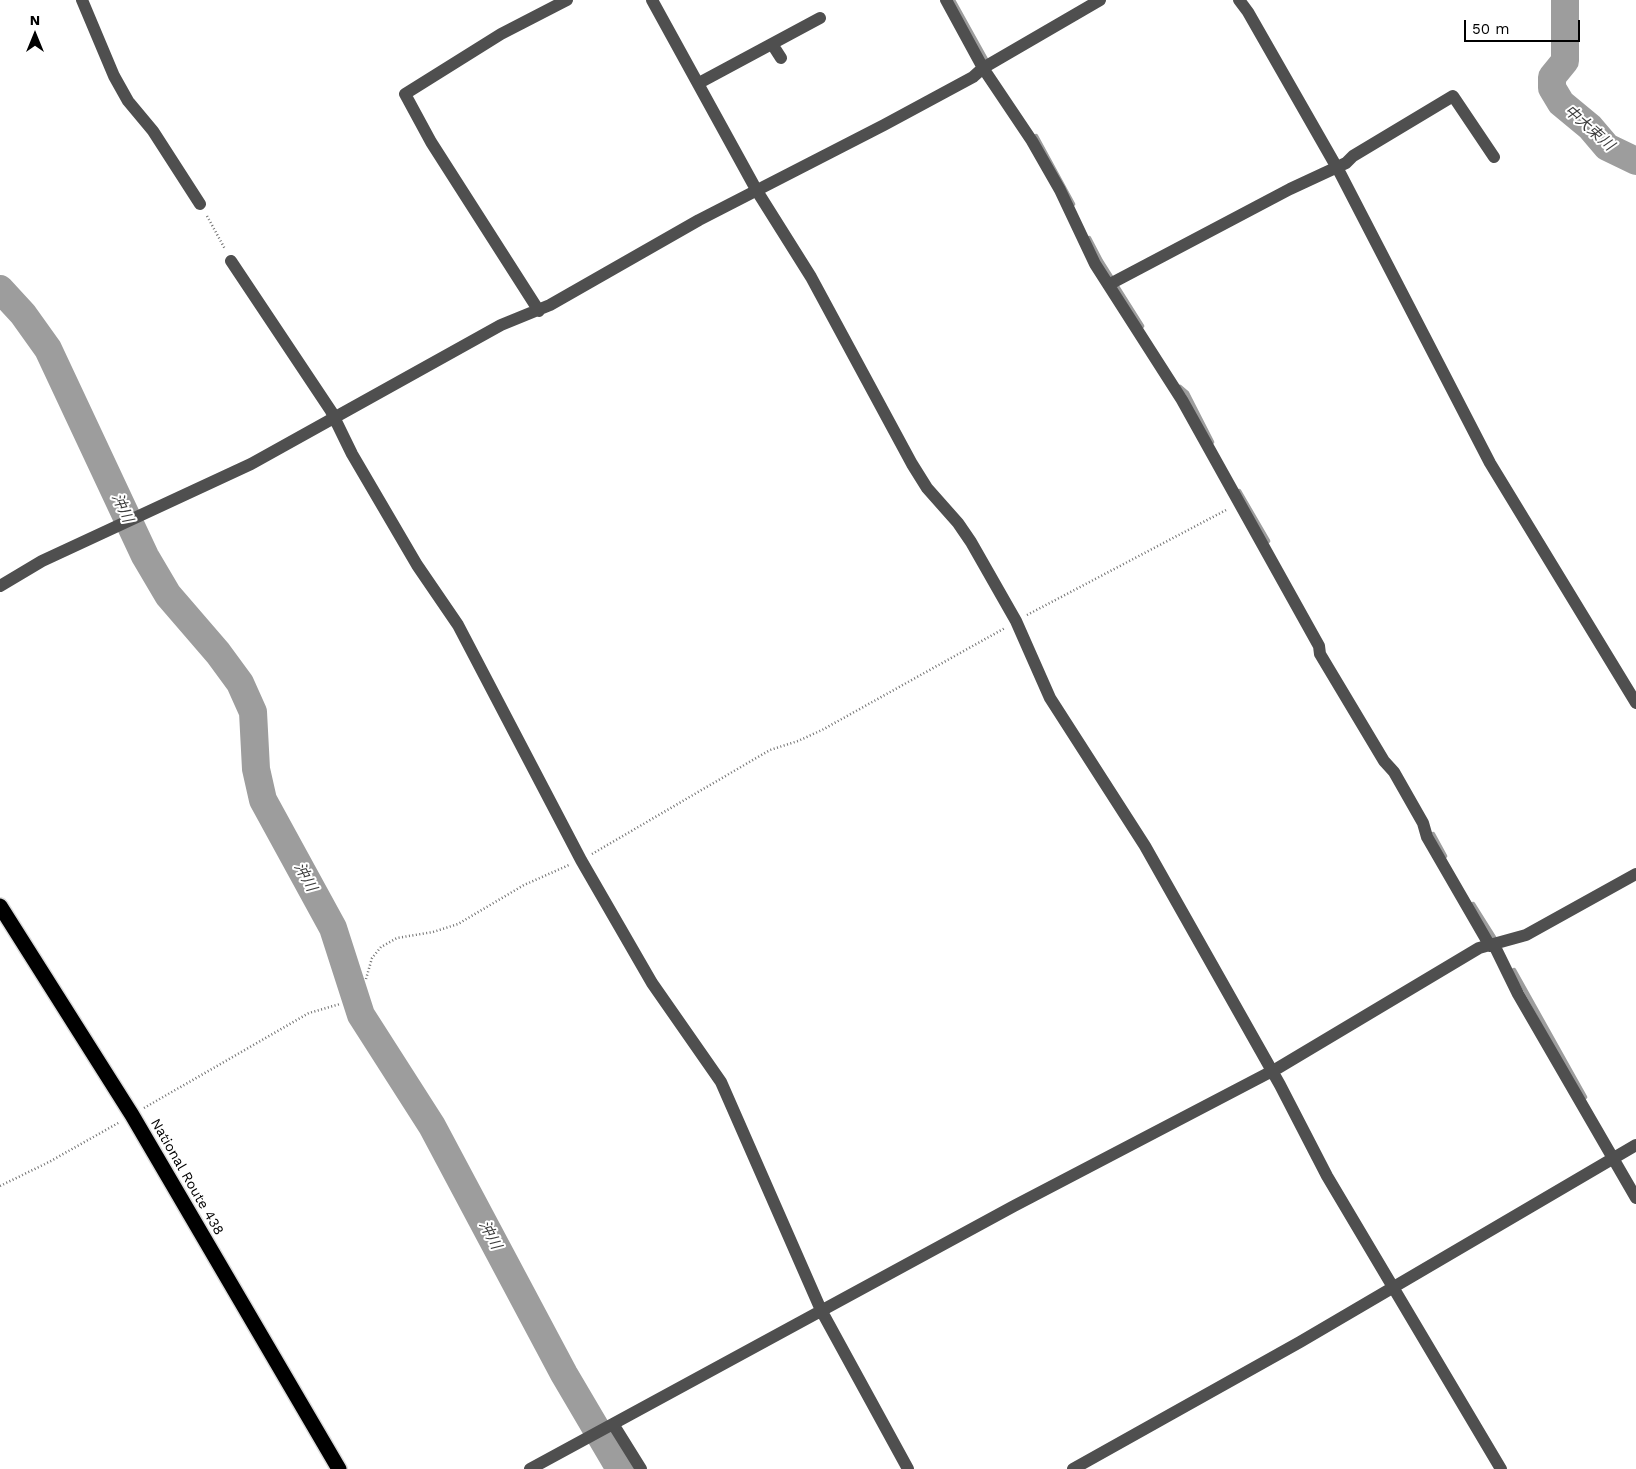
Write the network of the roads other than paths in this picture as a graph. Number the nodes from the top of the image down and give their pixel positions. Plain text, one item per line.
1 (82, 0) edge
2 (567, 0) edge
3 (652, 0) edge
4 (946, 0) edge
5 (1100, 0) edge
6 (1239, 0) edge
7 (820, 18) dead end
8 (772, 44) junction
9 (781, 58) dead end
10 (987, 64) junction
11 (699, 83) junction
12 (1494, 157) dead end
13 (1336, 167) junction
14 (757, 191) junction
15 (200, 204) road end
16 (231, 261) road end
17 (1113, 283) junction
18 (539, 310) junction
19 (333, 418) junction
20 (0, 586) edge
21 (1636, 703) edge
22 (1636, 874) edge
23 (0, 908) edge
24 (1492, 946) junction
25 (1271, 1070) junction
26 (1636, 1145) edge
27 (1616, 1156) junction
28 (1636, 1198) edge
29 (1392, 1286) junction
30 (821, 1310) junction
31 (610, 1426) junction
32 (340, 1469) edge
33 (530, 1469) edge
34 (641, 1469) edge
35 (908, 1469) edge
36 (1073, 1469) edge
37 (1501, 1469) edge

1 - 15 street
2 - 18 street
3 - 11 street
4 - 10 street
5 - 10 street
6 - 13 street
7 - 8 street
8 - 9 street
8 - 11 street
10 - 14 street
10 - 17 street
11 - 14 street
12 - 13 street
13 - 17 street
13 - 21 street
14 - 18 street
14 - 25 street
16 - 19 street
17 - 24 street
18 - 19 street
19 - 20 street
19 - 30 street
22 - 24 street
23 - 32 highway, National Route 438
24 - 25 street
24 - 27 street
25 - 29 street
25 - 30 street
26 - 27 street
27 - 28 street
27 - 29 street
29 - 36 street
29 - 37 street
30 - 31 street
30 - 35 street
31 - 33 street
31 - 34 street

